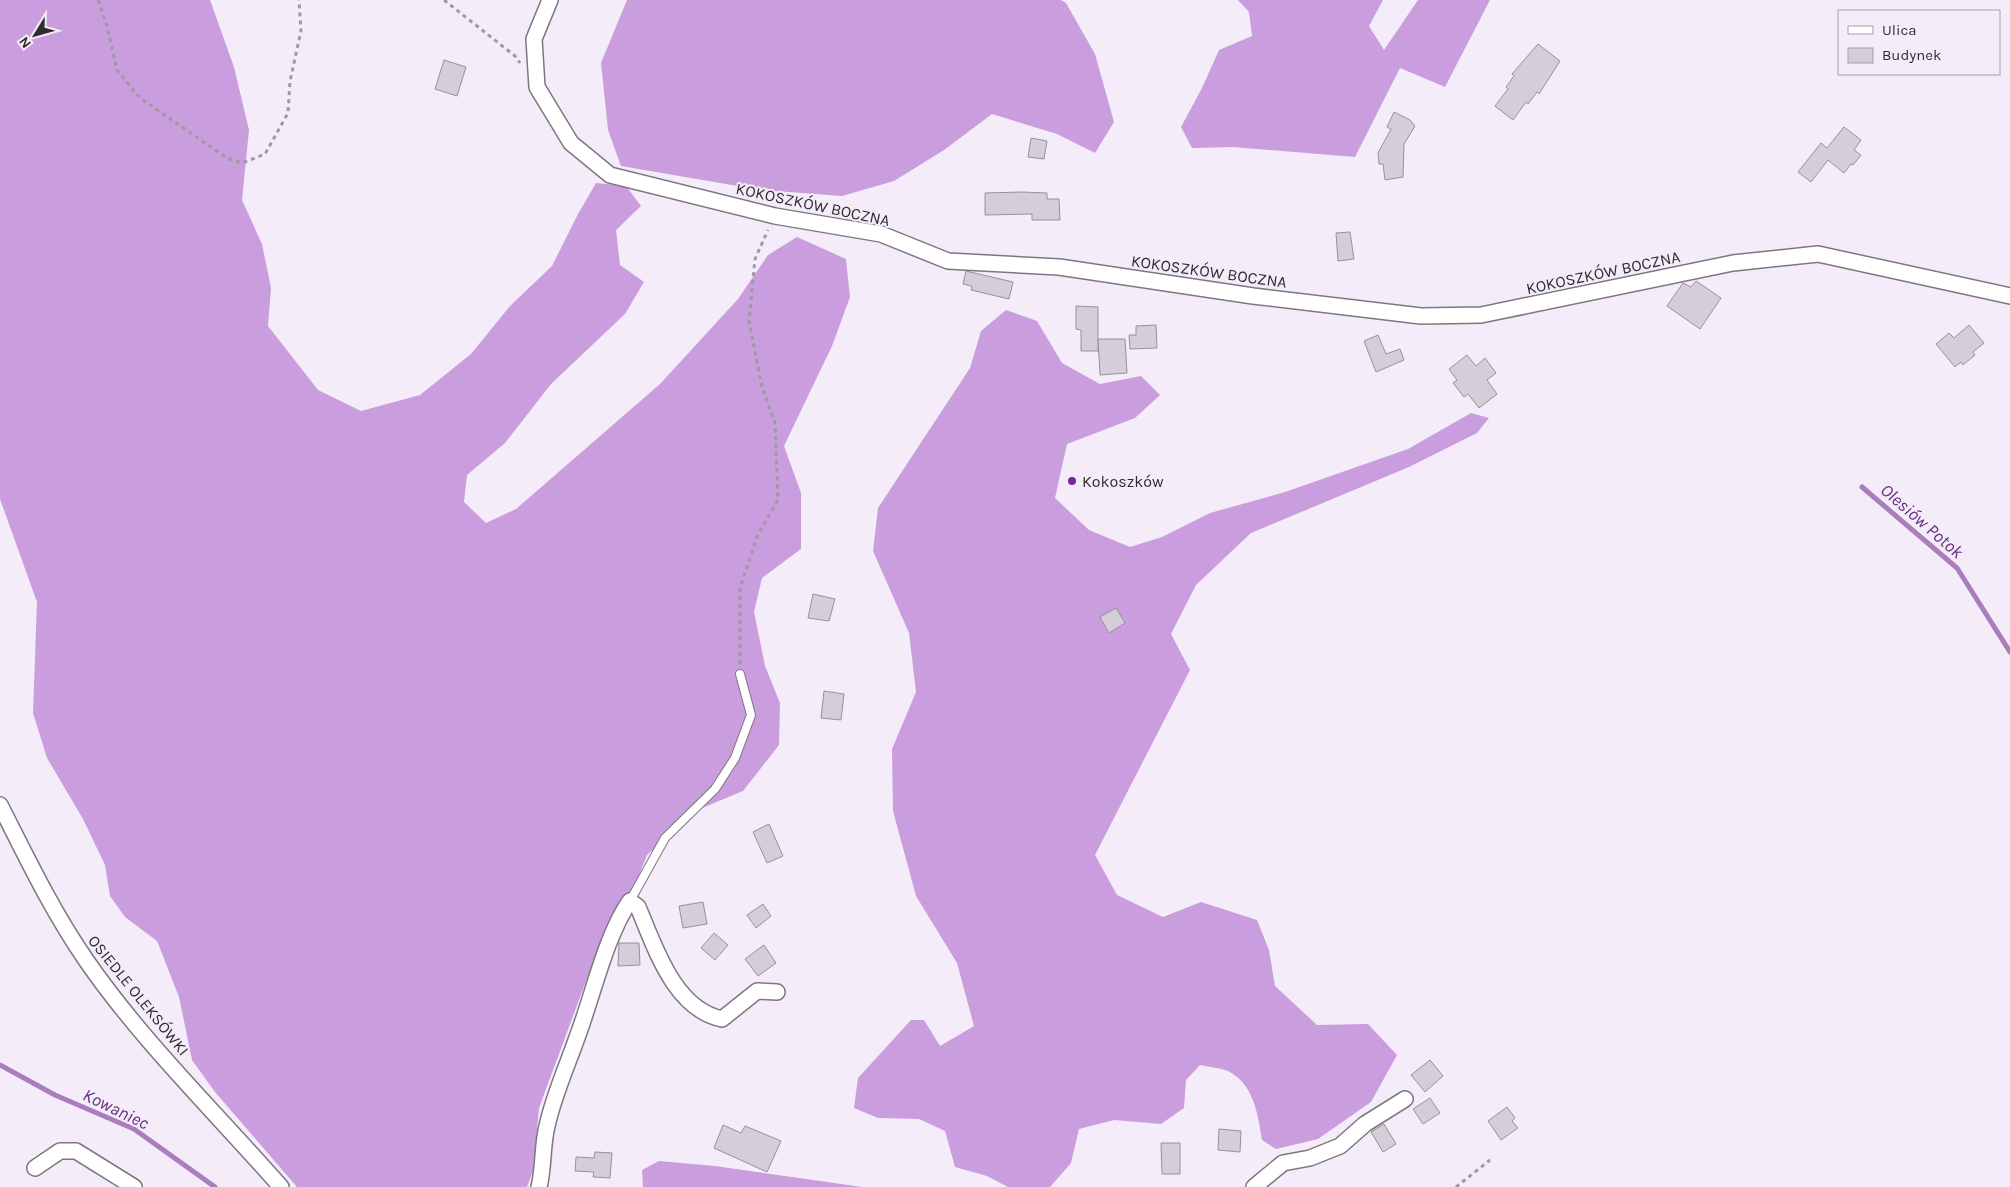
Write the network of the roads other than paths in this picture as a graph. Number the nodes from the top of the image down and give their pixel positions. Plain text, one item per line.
1 (550, 0) edge
2 (2010, 296) edge
3 (740, 674) road end
4 (0, 805) edge
5 (630, 901) junction
6 (777, 992) dead end
7 (1405, 1099) dead end
8 (35, 1168) dead end
9 (134, 1187) edge
10 (281, 1187) edge
11 (538, 1187) edge
12 (1254, 1187) edge

1 - 2 street, KOKOSZKÓW BOCZNA
3 - 5 lane
4 - 10 street, OSIEDLE OLEKSÓWKI
5 - 6 street
5 - 11 street
7 - 12 street
8 - 9 street

